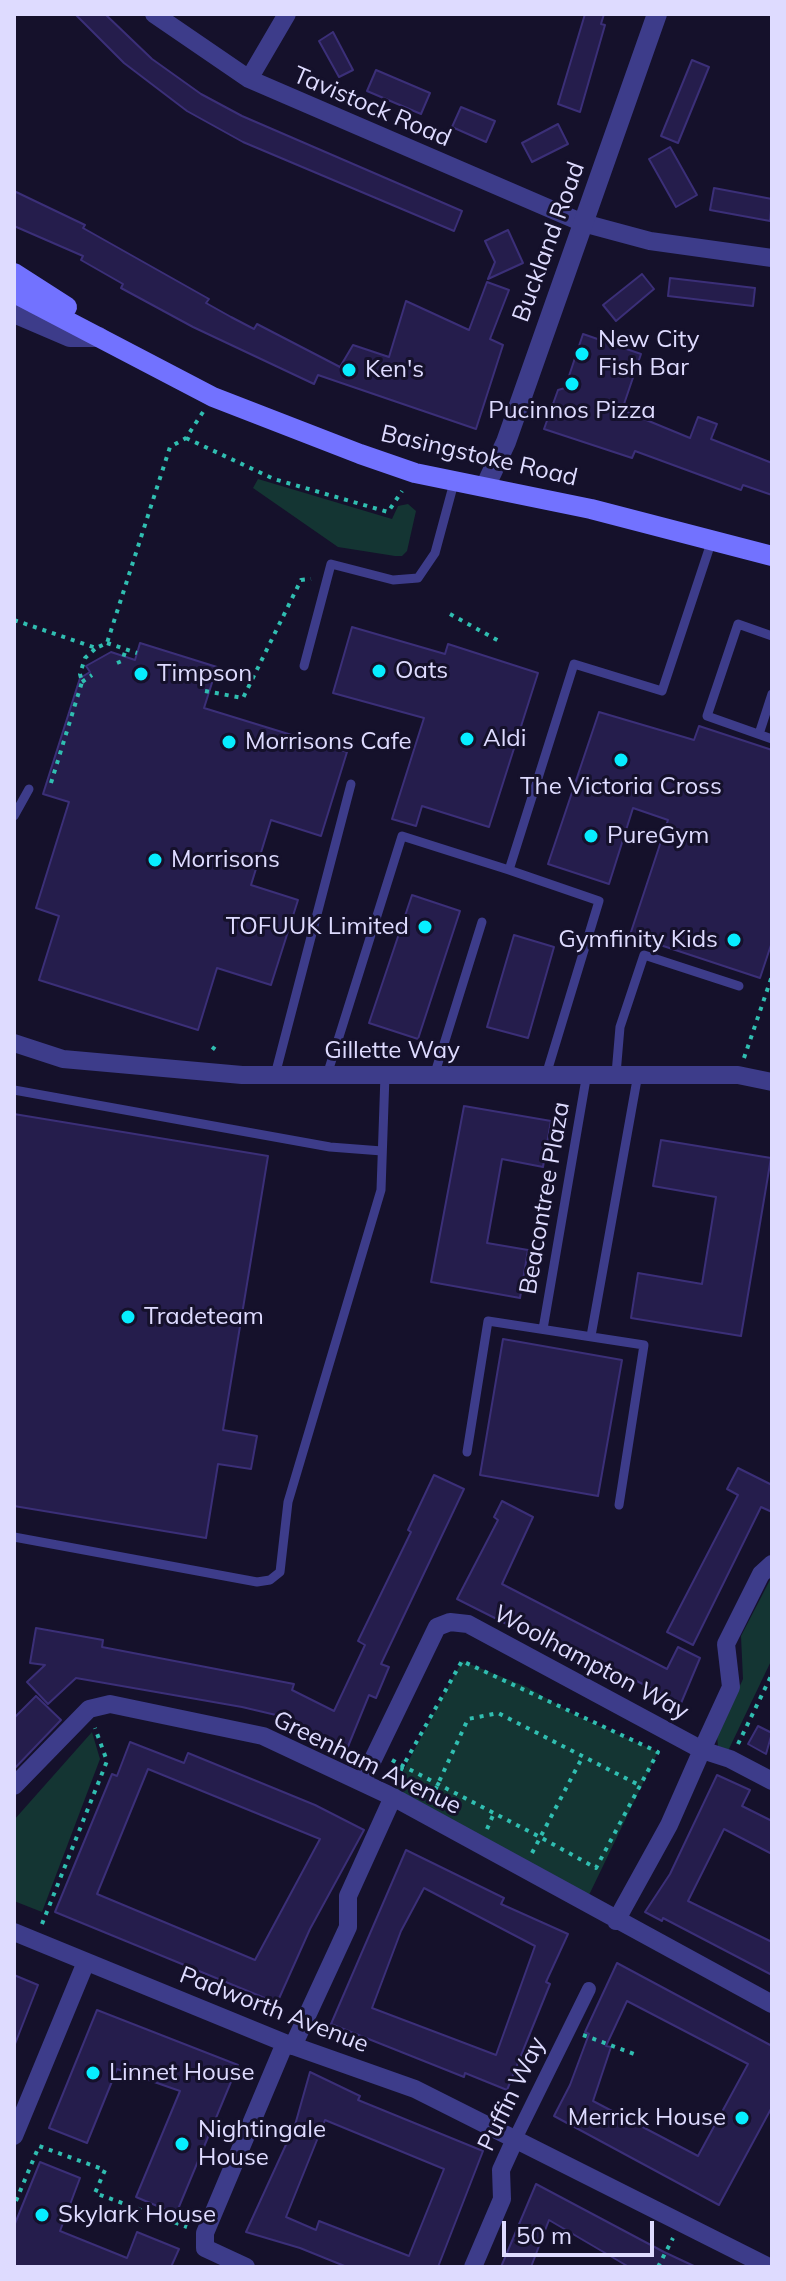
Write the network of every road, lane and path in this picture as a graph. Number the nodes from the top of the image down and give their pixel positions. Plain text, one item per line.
1 (154, 14) edge
2 (287, 14) edge
3 (657, 14) edge
4 (249, 79) junction
5 (583, 223) junction
6 (772, 258) edge
7 (14, 273) edge
8 (14, 293) edge
9 (14, 313) edge
10 (99, 337) junction
11 (213, 397) junction
12 (186, 438) junction
13 (455, 479) junction
14 (486, 485) junction
15 (402, 491) dead end
16 (712, 540) junction
17 (772, 556) edge
18 (311, 579) dead end
19 (450, 614) dead end
20 (14, 620) edge
21 (772, 636) edge
22 (499, 641) dead end
23 (107, 643) junction
24 (96, 648) junction
25 (126, 649) junction
26 (137, 653) dead end
27 (117, 663) dead end
28 (304, 666) dead end
29 (92, 675) dead end
30 (82, 682) junction
31 (205, 691) dead end
32 (772, 694) edge
33 (759, 734) junction
34 (772, 739) edge
35 (51, 783) dead end
36 (351, 784) dead end
37 (29, 789) dead end
38 (14, 816) edge
39 (509, 870) junction
40 (482, 922) dead end
41 (772, 976) edge
42 (739, 986) dead end
43 (14, 1043) edge
44 (587, 1073) junction
45 (616, 1074) junction
46 (638, 1074) junction
47 (275, 1075) junction
48 (327, 1075) junction
49 (385, 1075) junction
50 (738, 1075) junction
51 (434, 1076) junction
52 (546, 1076) junction
53 (772, 1082) edge
54 (14, 1090) edge
55 (382, 1151) junction
56 (543, 1329) junction
57 (591, 1336) junction
58 (467, 1452) dead end
59 (619, 1505) dead end
60 (14, 1537) edge
61 (772, 1564) edge
62 (772, 1674) edge
63 (89, 1709) junction
64 (702, 1750) junction
65 (376, 1751) junction
66 (583, 1756) junction
67 (730, 1759) junction
68 (403, 1766) junction
69 (772, 1781) edge
70 (362, 1782) junction
71 (438, 1784) junction
72 (639, 1785) junction
73 (14, 1786) edge
74 (393, 1797) junction
75 (540, 1837) junction
76 (616, 1921) junction
77 (14, 1932) edge
78 (35, 1941) junction
79 (86, 1962) junction
80 (589, 1989) dead end
81 (772, 2004) edge
82 (569, 2030) junction
83 (289, 2044) junction
84 (637, 2055) dead end
85 (14, 2136) edge
86 (516, 2137) junction
87 (16, 2201) dead end
88 (681, 2222) junction
89 (205, 2233) junction
90 (761, 2265) edge
91 (246, 2267) edge
92 (473, 2267) edge
93 (658, 2267) edge

1 - 4 street, Tavistock Road
2 - 4 street
3 - 5 street, Buckland Road
4 - 5 street, Tavistock Road
5 - 6 street, Tavistock Road
5 - 14 street, Buckland Road
7 - 10 main road, Basingstoke Road
8 - 10 main road, Basingstoke Road
9 - 10 street
10 - 11 main road, Basingstoke Road
11 - 12 path
11 - 13 main road, Basingstoke Road
12 - 15 path
12 - 23 path
13 - 14 main road, Basingstoke Road
13 - 28 lane
14 - 16 main road, Basingstoke Road
16 - 17 main road, Basingstoke Road
16 - 39 lane
18 - 31 path
19 - 22 path
20 - 24 path
21 - 33 lane
23 - 24 path
23 - 25 path
24 - 30 path
25 - 26 path
25 - 27 path
29 - 30 path
30 - 35 path
32 - 33 lane
33 - 34 lane
36 - 47 lane
37 - 38 lane
39 - 48 lane
39 - 52 lane
40 - 51 lane
41 - 50 path
42 - 45 lane
43 - 47 street, Gillette Way
44 - 45 street, Gillette Way
44 - 52 street, Gillette Way
44 - 56 lane, Beacontree Plaza
45 - 46 street, Gillette Way
46 - 50 street, Gillette Way
46 - 57 lane
47 - 48 street, Gillette Way
48 - 49 street, Gillette Way
49 - 51 street, Gillette Way
49 - 55 lane
50 - 53 street, Gillette Way
51 - 52 street, Gillette Way
54 - 55 lane
55 - 60 lane
56 - 57 lane, Beacontree Plaza
56 - 58 lane, Beacontree Plaza
57 - 59 lane, Beacontree Plaza
61 - 64 street
62 - 67 path
63 - 70 street, Greenham Avenue
63 - 73 street
63 - 78 path
64 - 65 street, Woolhampton Way
64 - 67 street
64 - 76 street
65 - 68 path
65 - 70 street, Woolhampton Way
66 - 71 path
66 - 72 path
66 - 75 path
67 - 69 street
68 - 71 path
68 - 72 path
70 - 74 street, Greenham Avenue
71 - 75 path
72 - 75 path
74 - 76 street, Greenham Avenue
74 - 83 street
76 - 81 street, Greenham Avenue
77 - 78 street, Padworth Avenue
78 - 79 street, Padworth Avenue
79 - 83 street, Padworth Avenue
79 - 85 street
80 - 82 street, Puffin Way
82 - 84 path
82 - 86 street, Puffin Way
83 - 86 street, Padworth Avenue
83 - 89 street
86 - 88 street, Padworth Avenue
86 - 92 street, Puffin Way
87 - 89 path
88 - 90 street, Padworth Avenue
88 - 93 path
89 - 91 street

